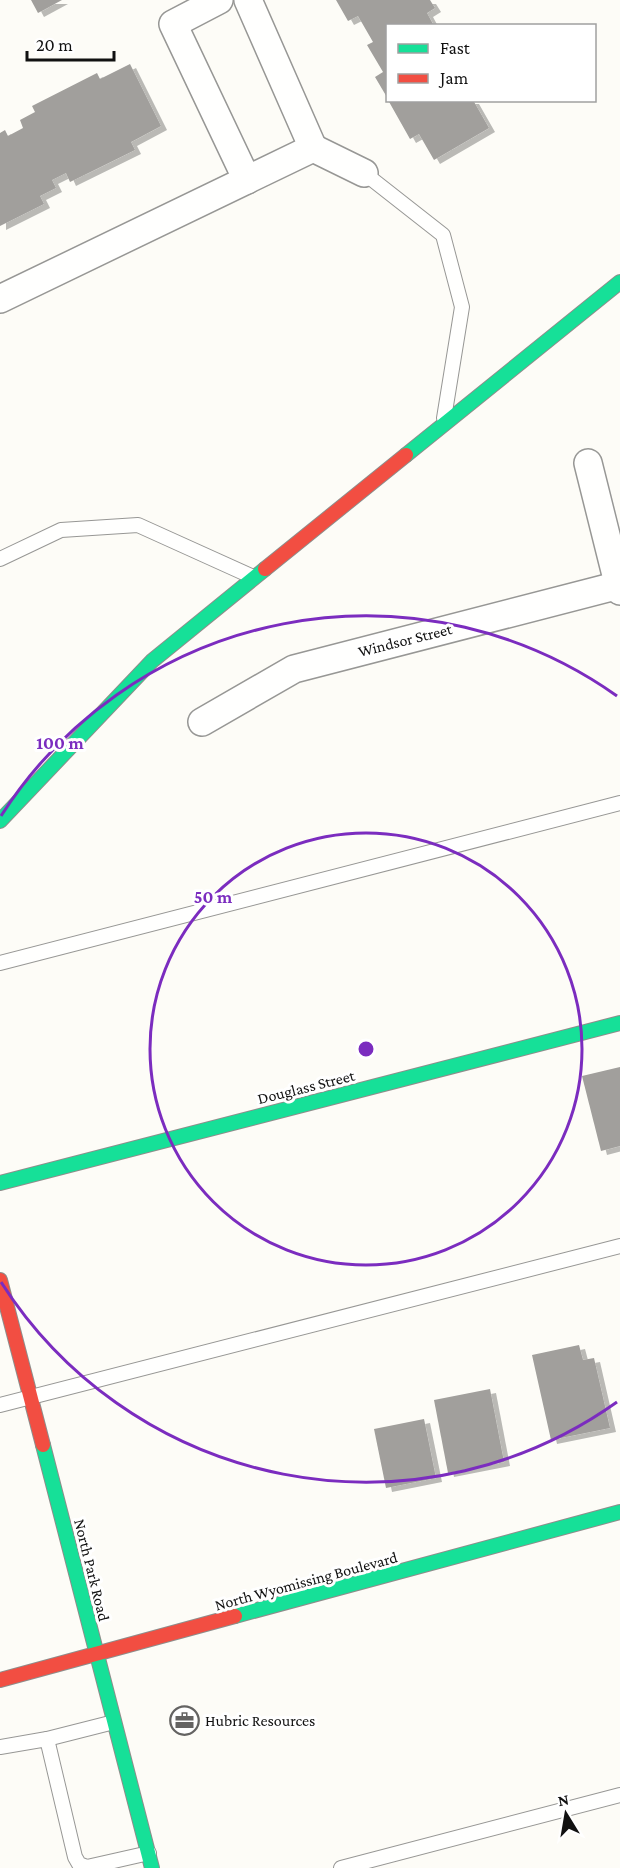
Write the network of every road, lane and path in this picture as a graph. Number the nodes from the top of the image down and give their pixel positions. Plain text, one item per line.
1 (219, 0) edge
2 (248, 0) edge
3 (313, 148) junction
4 (364, 173) joint
5 (247, 180) junction
6 (620, 282) edge
7 (0, 299) edge
8 (443, 426) junction
9 (588, 463) dead end
10 (0, 559) edge
11 (255, 578) junction
12 (619, 583) edge
13 (202, 722) dead end
14 (620, 803) edge
15 (0, 821) edge
16 (0, 963) edge
17 (620, 1023) edge
18 (0, 1183) edge
19 (620, 1246) edge
20 (0, 1280) edge
21 (31, 1398) junction
22 (0, 1406) edge
23 (620, 1512) edge
24 (97, 1655) junction
25 (0, 1680) edge
26 (115, 1722) junction
27 (46, 1739) junction
28 (0, 1747) edge
29 (620, 1795) edge
30 (148, 1853) junction
31 (152, 1868) edge
32 (341, 1868) edge

1 - 5 street
2 - 3 street
3 - 4 street
3 - 5 street
4 - 8 lane
5 - 7 street
6 - 8 street
8 - 11 street
9 - 12 street
10 - 11 lane
11 - 15 street
12 - 13 street, Windsor Street
14 - 16 lane
17 - 18 street, Douglass Street
19 - 21 lane
20 - 21 street, North Park Road
21 - 22 lane
21 - 24 street, North Park Road
23 - 24 street, North Wyomissing Boulevard
24 - 25 street, North Wyomissing Boulevard
24 - 26 street, North Park Road
26 - 27 lane
26 - 30 street, North Park Road
27 - 28 lane
27 - 30 lane
29 - 32 lane
30 - 31 street, North Park Road

